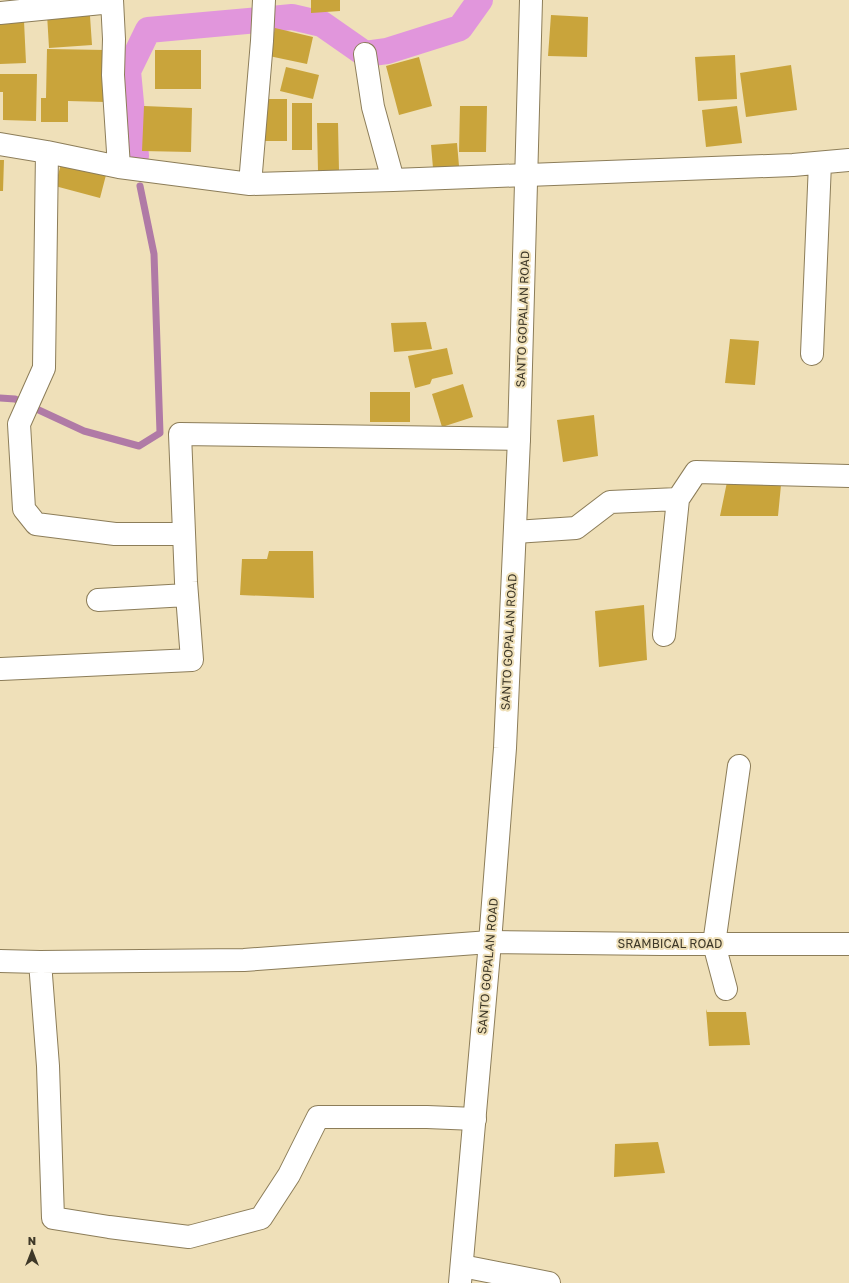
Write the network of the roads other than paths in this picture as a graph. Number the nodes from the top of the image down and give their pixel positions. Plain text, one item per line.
1 (531, 0) edge
2 (112, 1) edge
3 (264, 1) edge
4 (0, 13) edge
5 (365, 54) dead end
6 (0, 144) edge
7 (47, 152) junction
8 (849, 160) edge
9 (820, 163) junction
10 (120, 167) junction
11 (527, 176) junction
12 (393, 180) junction
13 (250, 184) junction
14 (812, 354) dead end
15 (519, 439) junction
16 (849, 476) edge
17 (678, 499) junction
18 (515, 532) junction
19 (184, 534) junction
20 (187, 595) junction
21 (98, 600) dead end
22 (664, 635) dead end
23 (2, 669) dead end
24 (739, 766) dead end
25 (490, 942) junction
26 (714, 944) junction
27 (849, 944) edge
28 (0, 961) edge
29 (40, 962) junction
30 (726, 989) dead end
31 (475, 1119) junction
32 (461, 1274) edge
33 (549, 1283) edge

1 - 11 street, SANTO GOPALAN ROAD
2 - 4 street
2 - 10 street
3 - 13 street
5 - 12 street
6 - 7 street
7 - 10 street
7 - 19 street
8 - 9 street
9 - 11 street
9 - 14 street
10 - 13 street
11 - 12 street
11 - 15 street, SANTO GOPALAN ROAD
12 - 13 street
15 - 18 street, SANTO GOPALAN ROAD
15 - 19 street
16 - 17 street
17 - 18 street
17 - 22 street
18 - 25 street, SANTO GOPALAN ROAD
19 - 20 street
20 - 21 street
20 - 23 street
24 - 26 street
25 - 26 street, SRAMBICAL ROAD
25 - 29 street, SRAMBICAL ROAD
25 - 31 street, SANTO GOPALAN ROAD
26 - 27 street, SRAMBICAL ROAD
26 - 30 street
28 - 29 street, SRAMBICAL ROAD
29 - 31 street
31 - 32 street, SANTO GOPALAN ROAD
32 - 33 street

